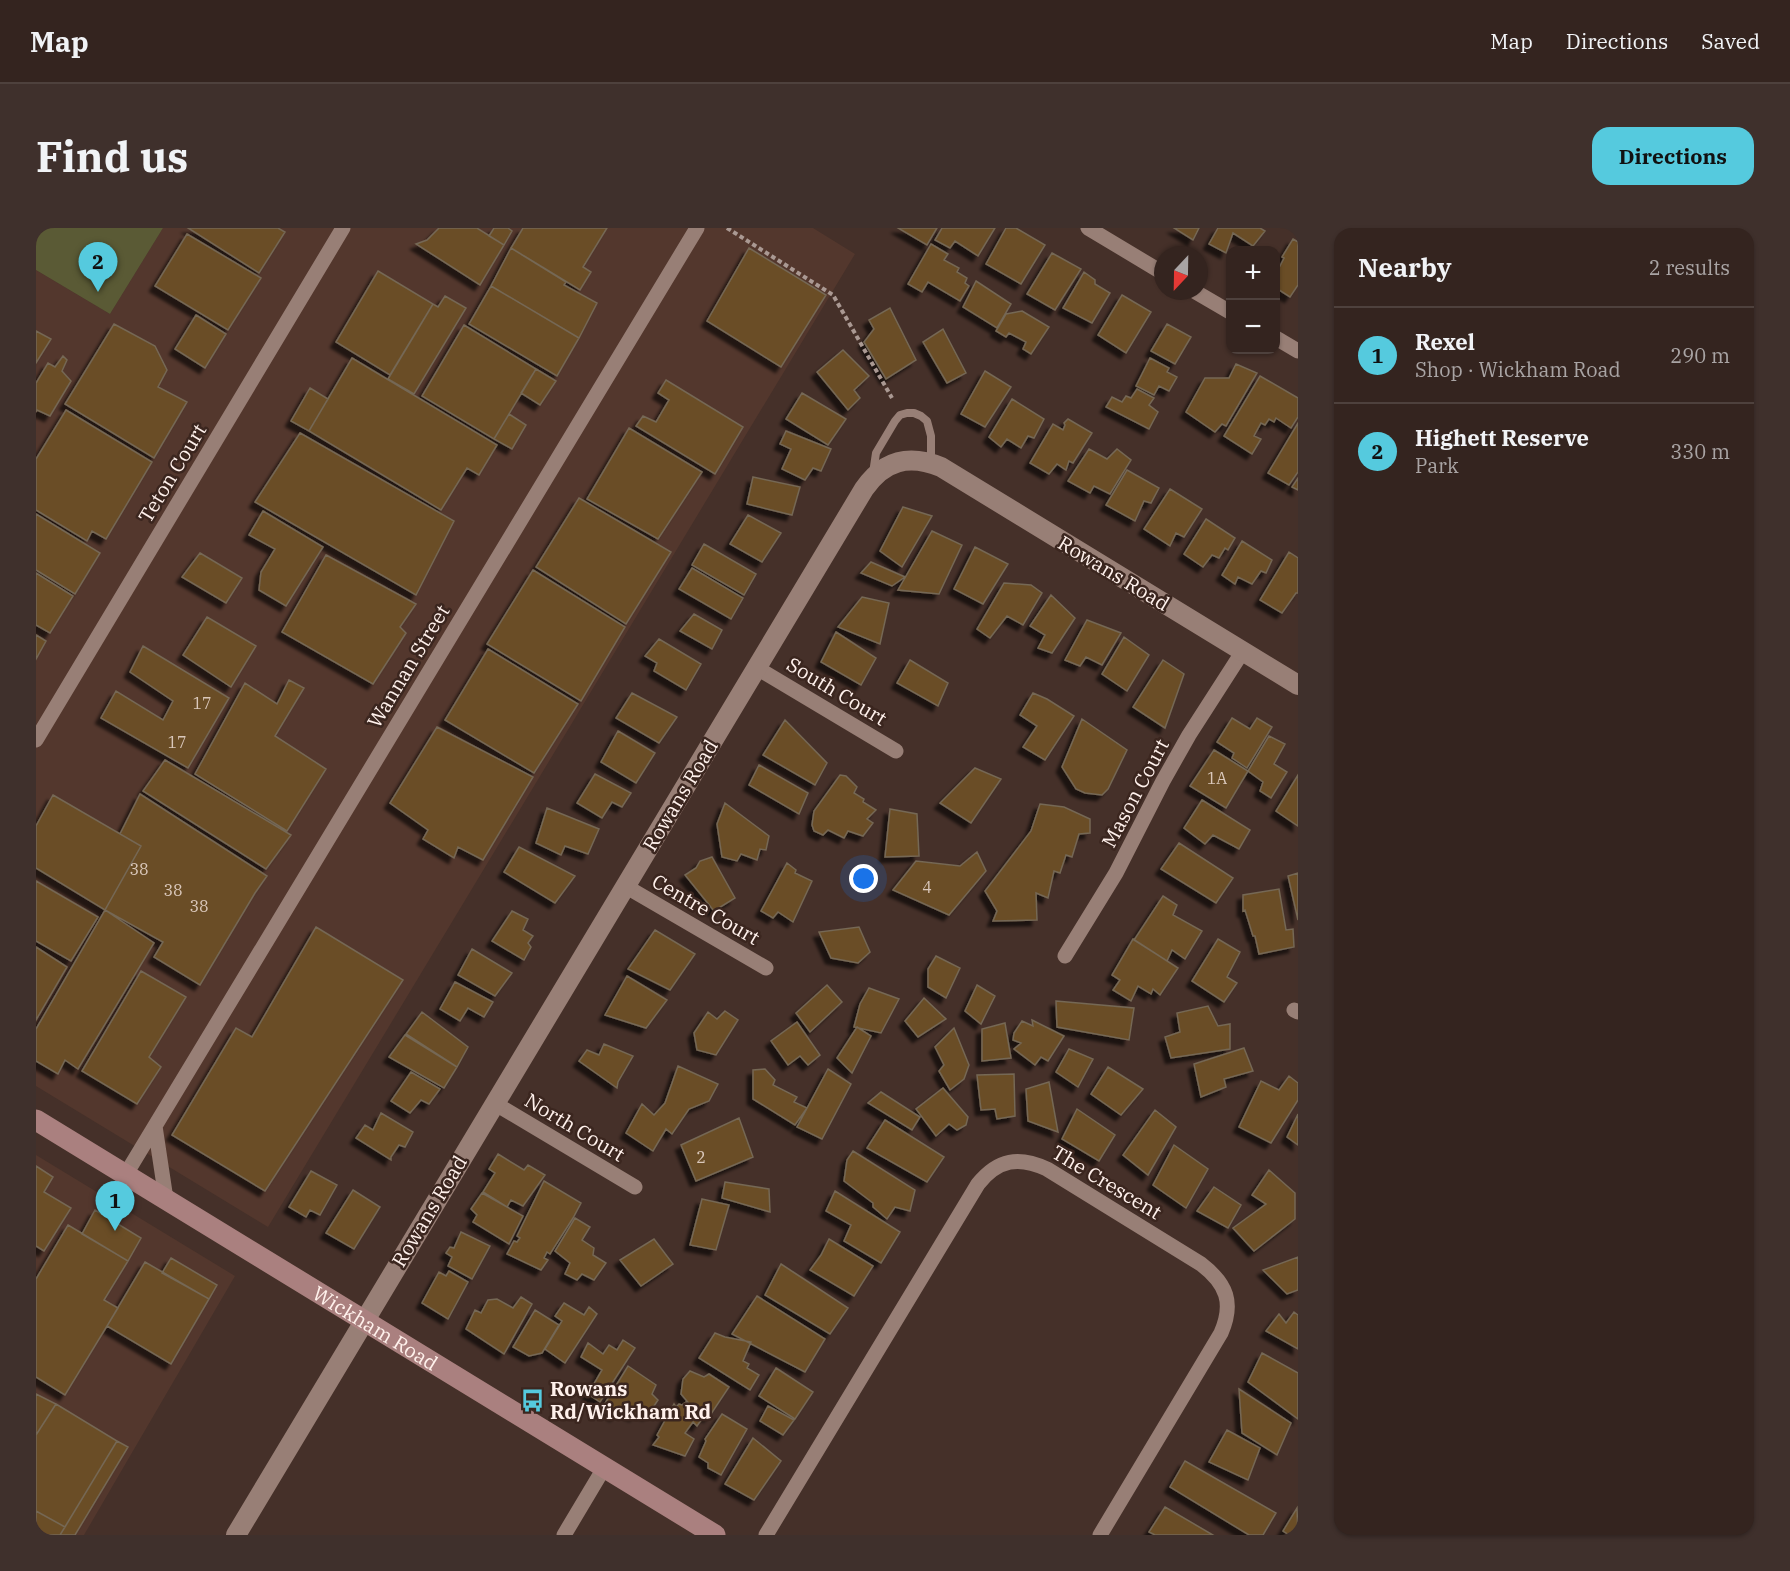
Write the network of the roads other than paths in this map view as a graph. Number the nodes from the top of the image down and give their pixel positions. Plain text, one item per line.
1 (343, 228) edge
2 (697, 228) edge
3 (1088, 228) edge
4 (1154, 268) edge
5 (1208, 299) edge
6 (1226, 310) edge
7 (1280, 341) edge
8 (1298, 351) edge
9 (931, 463) junction
10 (873, 477) junction
11 (1243, 651) junction
12 (756, 668) junction
13 (1298, 685) edge
14 (36, 740) edge
15 (896, 751) dead end
16 (625, 886) junction
17 (1065, 956) dead end
18 (766, 968) dead end
19 (494, 1103) junction
20 (36, 1120) edge
21 (154, 1126) junction
22 (126, 1174) junction
23 (635, 1187) dead end
24 (166, 1199) junction
25 (364, 1320) junction
26 (604, 1468) junction
27 (236, 1535) edge
28 (564, 1535) edge
29 (715, 1535) edge
30 (766, 1535) edge
31 (1100, 1535) edge

1 - 14 street, Teton Court
2 - 21 street, Wannan Street
3 - 4 street
5 - 6 street
7 - 8 street
9 - 10 street, Rowans Road
9 - 10 lane
9 - 11 street, Rowans Road
10 - 12 street, Rowans Road
11 - 13 street, Rowans Road
11 - 17 street, Mason Court
12 - 15 street, South Court
12 - 16 street, Rowans Road
16 - 18 street, Centre Court
16 - 19 street, Rowans Road
19 - 23 street, North Court
19 - 25 street, Rowans Road
20 - 22 main road, Wickham Road
21 - 22 street, Wannan Street
21 - 24 street
22 - 24 main road, Wickham Road
24 - 25 main road, Wickham Road
25 - 26 main road, Wickham Road
25 - 27 street, Rowans Road
26 - 28 street
26 - 29 main road, Wickham Road
30 - 31 street, The Crescent

